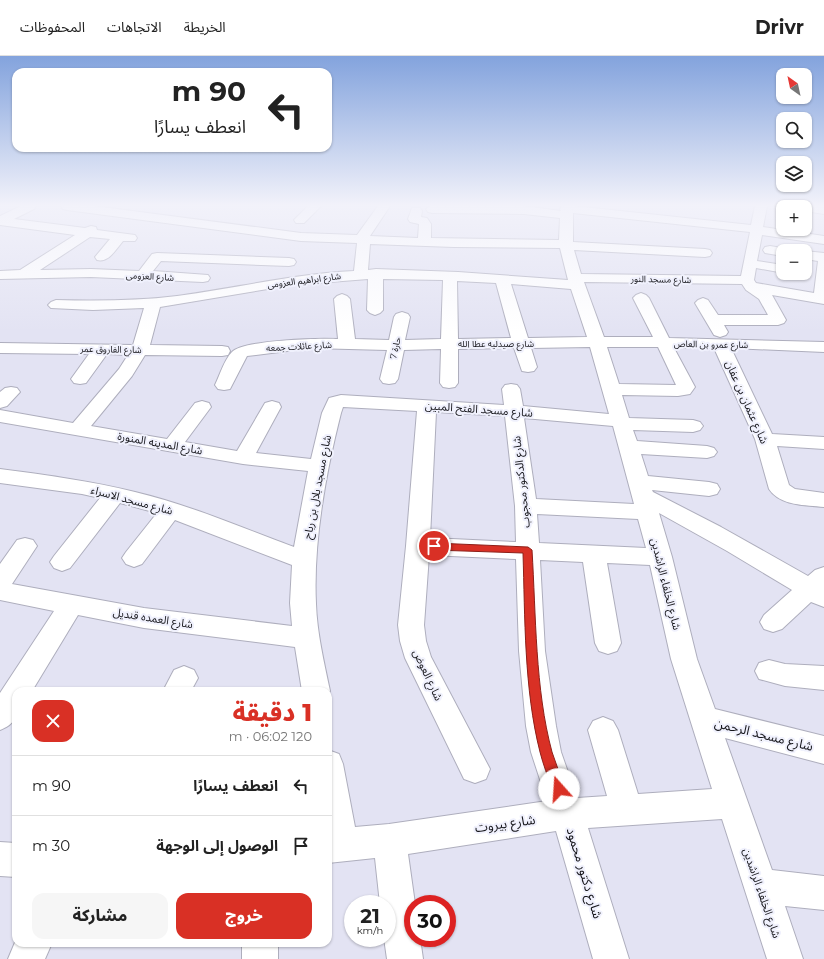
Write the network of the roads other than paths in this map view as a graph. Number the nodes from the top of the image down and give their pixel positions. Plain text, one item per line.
1 (64, 248) edge
2 (112, 248) edge
3 (296, 248) edge
4 (362, 248) edge
5 (397, 248) edge
6 (452, 248) edge
7 (487, 248) edge
8 (515, 248) edge
9 (540, 248) edge
10 (567, 248) edge
11 (587, 248) edge
12 (755, 248) edge
13 (705, 254) dead end
14 (812, 256) edge
15 (102, 257) dead end
16 (824, 257) edge
17 (215, 259) junction
18 (488, 259) dead end
19 (289, 262) junction
20 (398, 263) junction
21 (760, 265) dead end
22 (446, 267) junction
23 (776, 267) edge
24 (821, 271) edge
25 (376, 273) junction
26 (24, 274) junction
27 (361, 274) junction
28 (0, 275) edge
29 (135, 276) junction
30 (203, 278) junction
31 (502, 280) junction
32 (712, 280) junction
33 (576, 281) junction
34 (282, 282) junction
35 (749, 284) junction
36 (721, 294) dead end
37 (195, 297) junction
38 (641, 298) dead end
39 (342, 299) dead end
40 (822, 299) edge
41 (154, 302) junction
42 (703, 303) dead end
43 (56, 305) dead end
44 (96, 306) junction
45 (375, 310) dead end
46 (402, 317) dead end
47 (713, 320) junction
48 (483, 326) dead end
49 (597, 342) junction
50 (485, 343) junction
51 (521, 343) junction
52 (664, 343) junction
53 (723, 343) junction
54 (347, 344) junction
55 (449, 344) junction
56 (396, 345) junction
57 (824, 347) edge
58 (0, 348) edge
59 (102, 349) junction
60 (140, 350) junction
61 (222, 351) dead end
62 (528, 367) dead end
63 (80, 379) dead end
64 (389, 379) dead end
65 (449, 383) dead end
66 (224, 385) dead end
67 (611, 389) junction
68 (511, 390) dead end
69 (336, 402) joint
70 (426, 405) junction
71 (202, 407) dead end
72 (272, 407) dead end
73 (513, 411) junction
74 (0, 416) edge
75 (622, 422) junction
76 (693, 426) dead end
77 (78, 429) junction
78 (765, 439) junction
79 (824, 443) edge
80 (172, 445) junction
81 (629, 447) junction
82 (707, 452) dead end
83 (243, 458) junction
84 (320, 466) junction
85 (0, 476) edge
86 (709, 489) dead end
87 (115, 494) junction
88 (644, 497) junction
89 (824, 500) edge
90 (526, 506) junction
91 (171, 510) junction
92 (25, 546) dead end
93 (418, 546) junction
94 (528, 550) junction
95 (593, 553) junction
96 (660, 557) junction
97 (134, 558) dead end
98 (304, 560) junction
99 (62, 562) dead end
100 (0, 583) edge
101 (819, 588) edge
102 (0, 591) edge
103 (71, 605) junction
104 (773, 622) dead end
105 (306, 638) junction
106 (608, 643) dead end
107 (769, 671) dead end
108 (824, 678) edge
109 (21, 687) edge
110 (315, 687) edge
111 (703, 719) junction
112 (603, 730) dead end
113 (824, 750) edge
114 (475, 770) dead end
115 (732, 803) junction
116 (332, 810) edge
117 (627, 810) junction
118 (568, 814) junction
119 (389, 840) junction
120 (335, 845) edge
121 (0, 859) edge
122 (12, 860) edge
123 (760, 886) junction
124 (824, 893) edge
125 (32, 947) edge
126 (260, 947) edge
127 (26, 959) edge
128 (260, 959) edge
129 (405, 959) edge
130 (611, 959) edge
131 (785, 959) edge

1 - 26 street
2 - 15 street
3 - 19 street
4 - 27 street
5 - 20 street
6 - 22 street
7 - 18 street
8 - 9 street
10 - 33 street, شارع الخلفاء الراشدين
11 - 13 street
12 - 35 street
14 - 16 street
17 - 19 street
17 - 29 street
17 - 30 street
19 - 34 street
20 - 22 street, شارع ابراهيم العزومى
20 - 25 street, شارع ابراهيم العزومى
21 - 23 street
22 - 31 street, شارع ابراهيم العزومى
22 - 55 street
24 - 40 street
25 - 27 street, شارع ابراهيم العزومى
25 - 45 street
26 - 28 street, شارع العزومى
26 - 29 street, شارع العزومى
27 - 34 street, شارع ابراهيم العزومى
29 - 30 street, شارع العزومى
29 - 44 street
30 - 37 street
31 - 33 street, شارع ابراهيم العزومى
31 - 51 street
32 - 33 street, شارع مسجد النور
32 - 35 street, شارع مسجد النور
32 - 36 street
33 - 49 street, شارع الخلفاء الراشدين
34 - 37 street, شارع ابراهيم العزومى
35 - 40 street, شارع مسجد النور
35 - 47 street
37 - 41 street, شارع ابراهيم العزومى
38 - 52 street
39 - 54 street
41 - 44 street, شارع ابراهيم العزومى
41 - 60 street
42 - 47 street, شارع عثمان بن عفان
43 - 44 street, شارع ابراهيم العزومى
46 - 56 street, حارة 7
47 - 53 street, شارع عثمان بن عفان
48 - 50 street
49 - 51 street, شارع صيدليه عطا الله
49 - 52 street, شارع عمرو بن العاص
49 - 67 street, شارع الخلفاء الراشدين
50 - 51 street, شارع صيدليه عطا الله
50 - 55 street, شارع صيدليه عطا الله
51 - 62 street
52 - 53 street, شارع عمرو بن العاص
52 - 67 street
53 - 57 street, شارع عمرو بن العاص
53 - 78 street, شارع عثمان بن عفان
54 - 56 street, شارع عائلات جمعه
54 - 66 street, شارع عائلات جمعه
55 - 56 street, شارع صيدليه عطا الله
55 - 65 street
56 - 64 street, حارة 7
58 - 59 street, شارع الفاروق عمر
59 - 60 street, شارع الفاروق عمر
59 - 63 street
60 - 61 street, شارع الفاروق عمر
60 - 77 street
67 - 75 street, شارع الخلفاء الراشدين
68 - 73 street, شارع الدكتور محجوب
69 - 70 street, شارع مسجد الفتح المبين
69 - 84 street, شارع مسجد بلال بن رباح
70 - 73 street, شارع مسجد الفتح المبين
70 - 93 street, شارع العوض
71 - 80 street
72 - 83 street
73 - 75 street, شارع مسجد الفتح المبين
73 - 90 street, شارع الدكتور محجوب
74 - 77 street, شارع المدينه المنورة
75 - 76 street, شارع مسجد الفتح المبين
75 - 81 street, شارع الخلفاء الراشدين
77 - 80 street, شارع المدينه المنورة
78 - 79 street
78 - 89 street, شارع عثمان بن عفان
80 - 83 street, شارع المدينه المنورة
81 - 82 street
81 - 88 street, شارع الخلفاء الراشدين
83 - 84 street, شارع المدينه المنورة
84 - 98 street, شارع مسجد بلال بن رباح
85 - 87 street, شارع مسجد الاسراء
86 - 88 street
87 - 91 street, شارع مسجد الاسراء
87 - 99 street
88 - 90 street
88 - 96 street, شارع الخلفاء الراشدين
88 - 101 street
90 - 94 street, شارع الدكتور محجوب
91 - 97 street
91 - 98 street, شارع مسجد الاسراء
92 - 100 street
93 - 94 street
93 - 114 street, شارع العوض
94 - 95 street
94 - 118 street, شارع دكتور محمود
95 - 96 street
95 - 106 street
96 - 111 street, شارع الخلفاء الراشدين
98 - 105 street, شارع مسجد بلال بن رباح
101 - 104 street
102 - 103 street, شارع العمده قنديل
103 - 105 street, شارع العمده قنديل
103 - 109 street
105 - 110 street, شارع مسجد بلال بن رباح
107 - 108 street
111 - 113 street, شارع مسجد الرحمن
111 - 115 street, شارع الخلفاء الراشدين
112 - 117 street
115 - 117 street, شارع بيروت
115 - 123 street, شارع الخلفاء الراشدين
116 - 120 street
117 - 118 street, شارع بيروت
118 - 119 street, شارع بيروت
118 - 130 street, شارع دكتور محمود
119 - 120 street, شارع بيروت
119 - 129 street
121 - 122 street
123 - 124 street
123 - 131 street, شارع الخلفاء الراشدين
125 - 127 street
126 - 128 street

